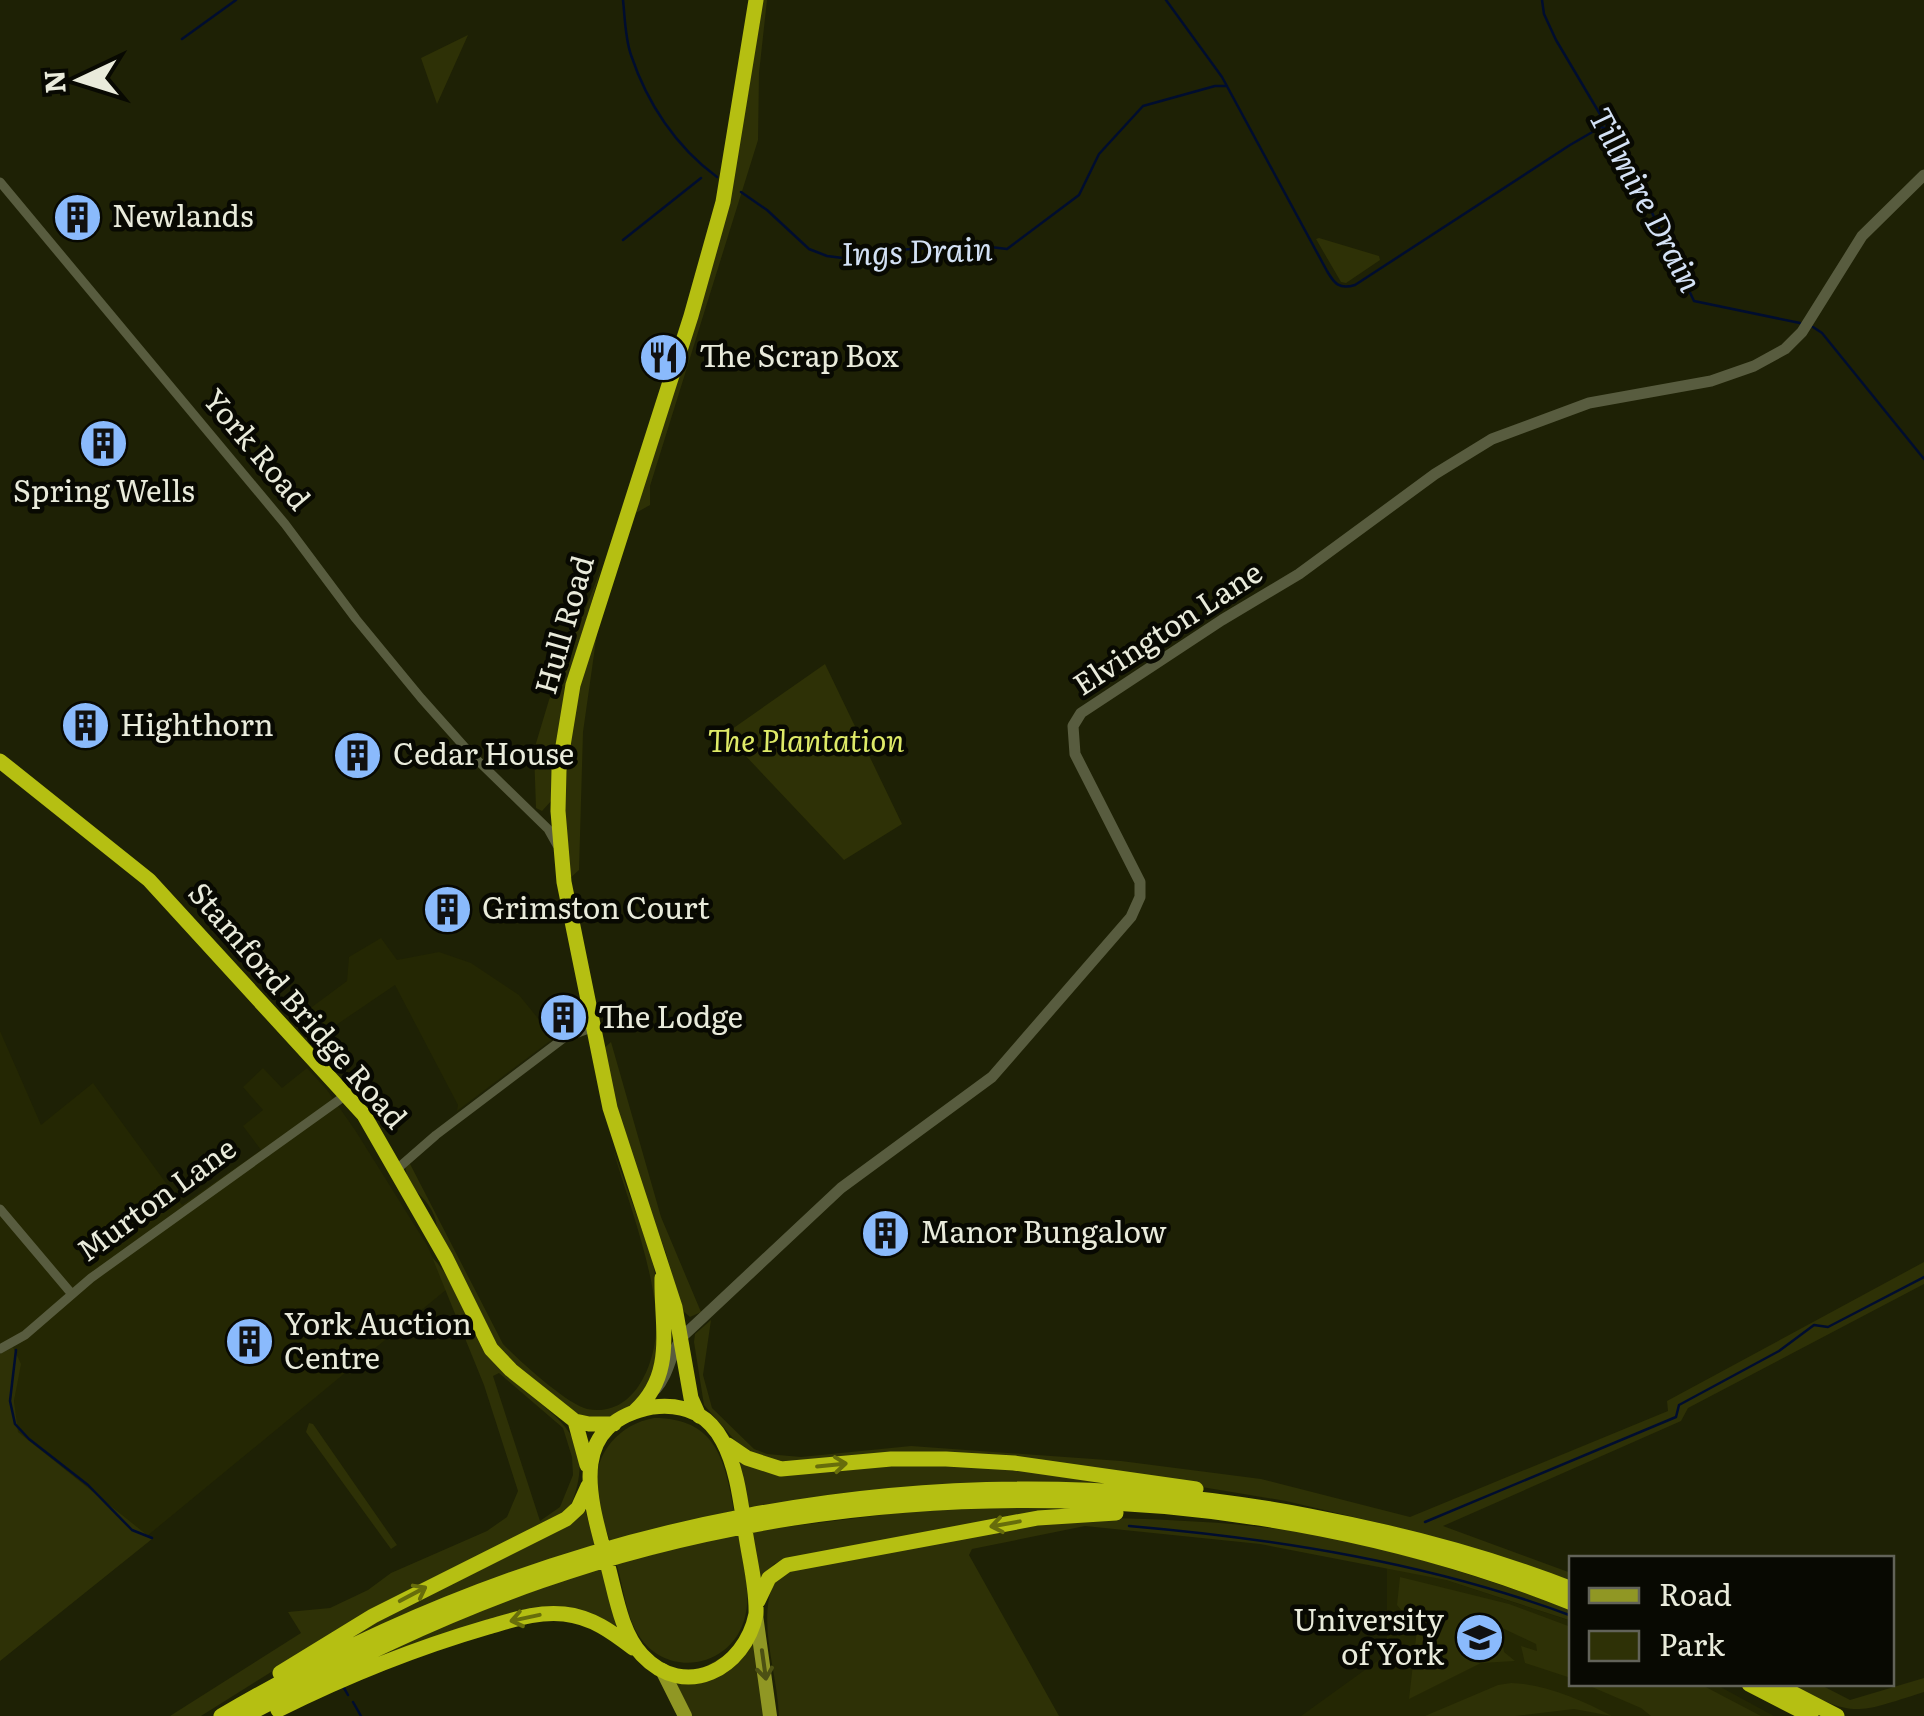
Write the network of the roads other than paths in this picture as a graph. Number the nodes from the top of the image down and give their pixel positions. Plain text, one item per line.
1 (756, 0) edge
2 (1924, 174) edge
3 (0, 182) edge
4 (0, 761) edge
5 (532, 812) junction
6 (558, 815) junction
7 (560, 851) junction
8 (594, 1027) junction
9 (346, 1094) junction
10 (419, 1149) junction
11 (388, 1153) junction
12 (397, 1170) junction
13 (0, 1209) edge
14 (662, 1271) junction
15 (71, 1293) junction
16 (682, 1336) junction
17 (0, 1349) edge
18 (650, 1396) junction
19 (632, 1414) junction
20 (699, 1416) junction
21 (574, 1420) junction
22 (614, 1424) junction
23 (725, 1442) junction
24 (588, 1478) junction
25 (1262, 1507) junction
26 (1172, 1508) junction
27 (1569, 1589) edge
28 (1569, 1602) edge
29 (756, 1610) junction
30 (642, 1656) junction
31 (662, 1670) junction
32 (1753, 1686) edge
33 (1779, 1686) edge
34 (241, 1711) edge
35 (221, 1716) edge
36 (266, 1716) edge
37 (685, 1716) edge
38 (770, 1716) edge
39 (1811, 1716) edge
40 (1836, 1716) edge

1 - 6 highway, Hull Road
2 - 16 main road, Elvington Lane
3 - 5 street, York Road
4 - 9 highway, Stamford Bridge Road
5 - 6 street
5 - 7 street, York Road
6 - 7 highway, Hull Road
7 - 8 highway, Hull Road
8 - 10 street
8 - 14 highway, Hull Road
9 - 11 highway, Stamford Bridge Road
9 - 15 street, Murton Lane
10 - 11 street
10 - 12 street
11 - 12 highway, Stamford Bridge Road
12 - 21 highway, Stamford Bridge Road
13 - 15 street
14 - 16 highway, Hull Road
14 - 18 highway, Hull Road
15 - 17 street, Murton Lane
16 - 18 main road, Elvington Lane
16 - 20 highway, Hull Road
18 - 19 highway, Hull Road
19 - 20 highway
19 - 22 highway
20 - 23 highway
21 - 22 highway
21 - 24 highway
22 - 24 highway
23 -> 25 highway
23 - 29 highway
24 - 30 highway
34 -> 24 highway
25 - 27 highway
25 - 34 highway
26 - 28 highway
26 -> 29 highway
26 - 34 highway
29 - 31 highway
29 -> 38 main road
30 - 31 highway
30 -> 36 highway
31 - 37 main road
32 - 39 highway
33 - 40 highway
34 - 35 highway

